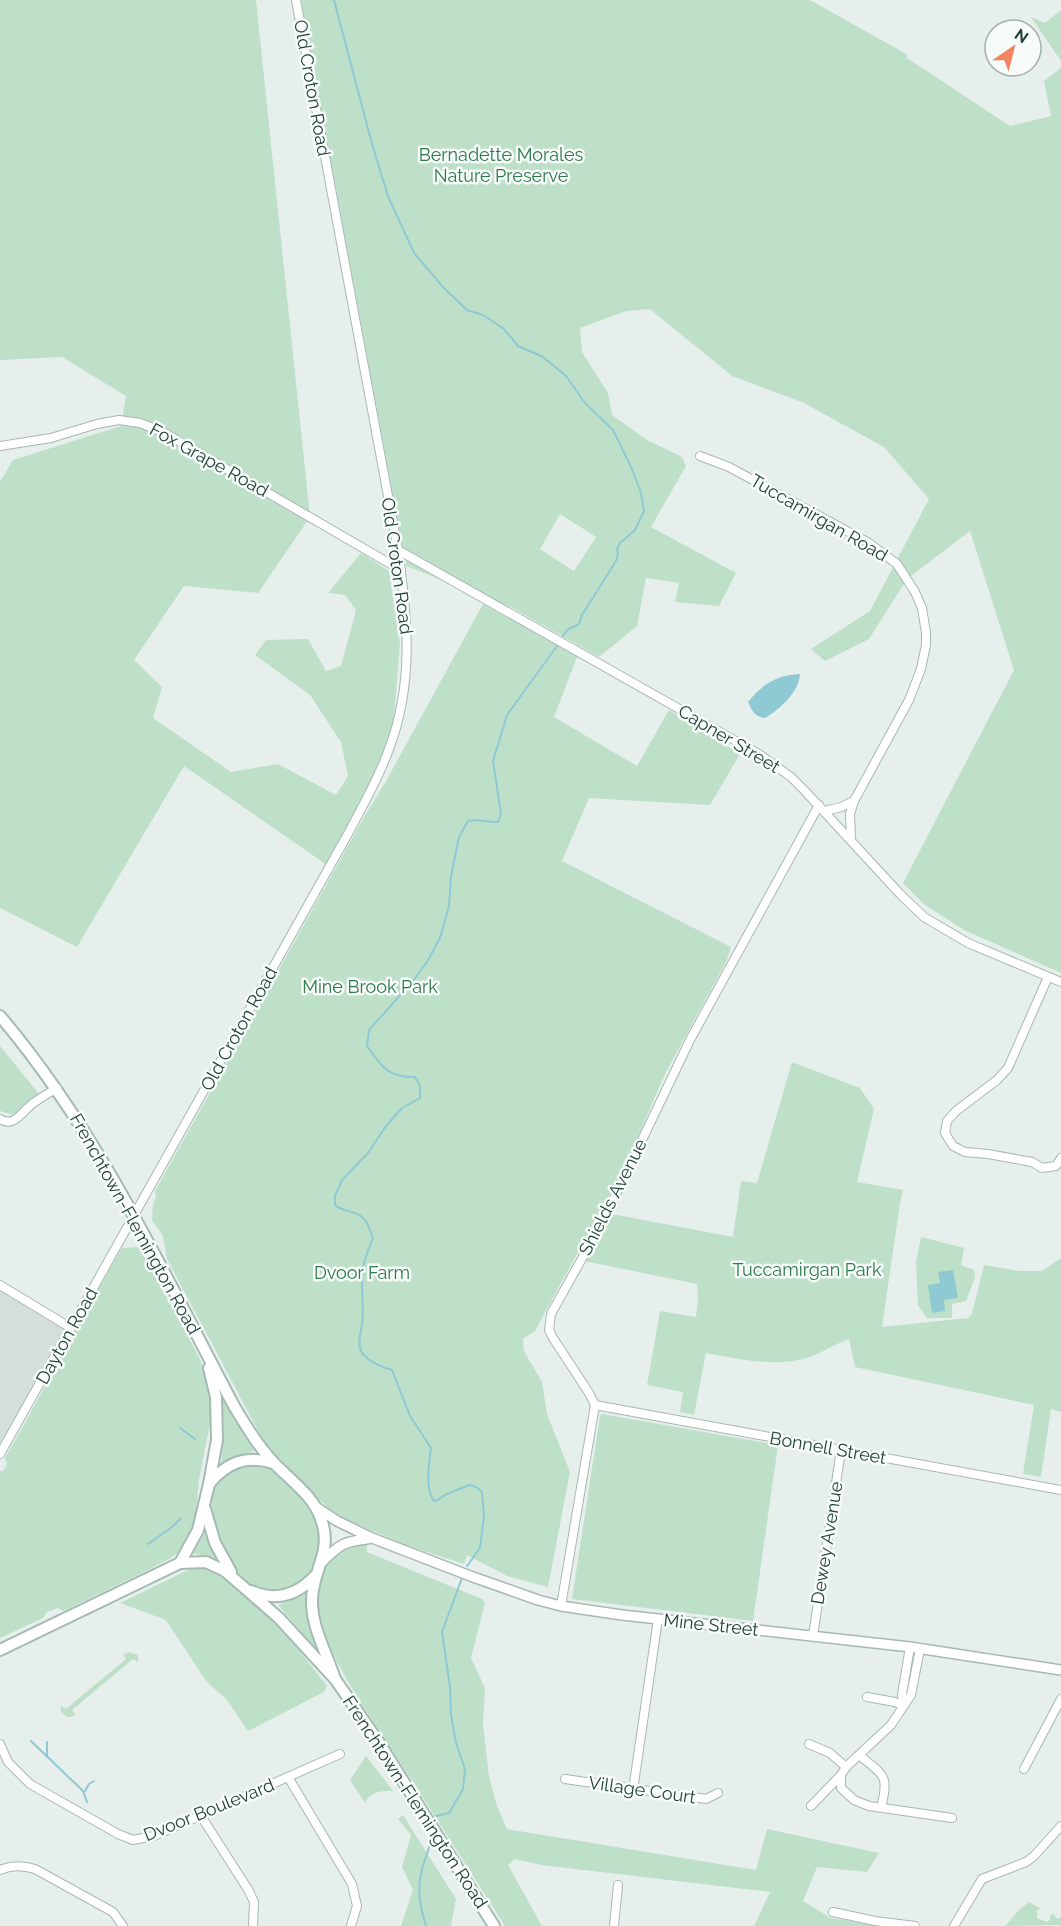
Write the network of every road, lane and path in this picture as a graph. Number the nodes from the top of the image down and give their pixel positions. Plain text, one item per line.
1 (296, 0) edge
2 (0, 446) edge
3 (700, 456) dead end
4 (398, 550) junction
5 (401, 570) junction
6 (854, 801) junction
7 (822, 808) junction
8 (851, 840) junction
9 (1048, 977) junction
10 (1061, 982) edge
11 (0, 1016) edge
12 (57, 1088) junction
13 (0, 1119) edge
14 (1061, 1158) edge
15 (134, 1217) junction
16 (0, 1285) edge
17 (71, 1328) junction
18 (203, 1347) junction
19 (595, 1405) junction
20 (841, 1450) junction
21 (0, 1455) edge
22 (273, 1463) junction
23 (209, 1484) junction
24 (1061, 1490) edge
25 (204, 1506) junction
26 (316, 1507) junction
27 (372, 1538) junction
28 (322, 1562) junction
29 (180, 1563) junction
30 (315, 1576) junction
31 (235, 1579) junction
32 (249, 1590) junction
33 (561, 1606) junction
34 (658, 1619) junction
35 (813, 1636) junction
36 (915, 1648) junction
37 (0, 1650) edge
38 (1061, 1670) edge
39 (335, 1679) junction
40 (867, 1697) dead end
41 (1061, 1699) edge
42 (903, 1706) junction
43 (0, 1744) edge
44 (809, 1744) dead end
45 (340, 1754) dead end
46 (859, 1755) junction
47 (846, 1767) junction
48 (1023, 1769) dead end
49 (841, 1775) junction
50 (288, 1777) junction
51 (565, 1779) dead end
52 (633, 1790) junction
53 (718, 1793) dead end
54 (811, 1806) dead end
55 (881, 1807) junction
56 (201, 1816) junction
57 (952, 1818) dead end
58 (1061, 1826) edge
59 (0, 1870) edge
60 (618, 1884) dead end
61 (833, 1912) dead end
62 (123, 1926) edge
63 (253, 1926) edge
64 (351, 1926) edge
65 (494, 1926) edge
66 (614, 1926) edge
67 (915, 1926) edge
68 (954, 1926) edge

1 - 4 street, Old Croton Road
2 - 5 street, Fox Grape Road
3 - 6 street, Tuccamirgan Road
4 - 5 street, Old Croton Road
4 - 7 street, Capner Street
5 - 15 street, Old Croton Road
6 - 7 street
6 - 8 street, Tuccamirgan Road
7 - 8 street, Capner Street
7 - 19 street, Shields Avenue
8 - 9 street, Capner Street
9 - 10 street, Capner Street
9 - 14 street
11 - 12 main road, Frenchtown-Flemington Road
12 - 13 street
12 - 15 main road, Frenchtown-Flemington Road
15 - 17 street, Dayton Road
15 - 18 main road, Frenchtown-Flemington Road
16 - 17 street
17 - 21 street, Dayton Road
18 - 22 main road, Frenchtown-Flemington Road
18 - 23 main road, Frenchtown-Flemington Road
19 - 20 street, Bonnell Street
19 - 33 street
20 - 24 street, Bonnell Street
20 - 35 street, Dewey Avenue
22 - 23 main road
22 - 26 main road, Frenchtown-Flemington Road
23 - 25 main road
25 - 29 main road
25 - 31 main road
26 - 27 street, Mine Street
26 - 28 main road, Frenchtown-Flemington Road
27 - 28 street
27 - 33 street, Mine Street
28 - 30 main road
29 - 31 main road
29 - 37 main road
30 - 32 main road
30 - 39 main road, Frenchtown-Flemington Road
31 - 32 main road
32 - 39 main road, Frenchtown-Flemington Road
33 - 34 street, Mine Street
34 - 35 street, Mine Street
34 - 52 street
35 - 36 street, Mine Street
36 - 38 street, Mine Street
36 - 42 street
39 - 65 main road, Frenchtown-Flemington Road
40 - 42 street
41 - 48 street
42 - 46 street
43 - 56 street, Dvoor Boulevard
44 - 47 street
45 - 50 street, Dvoor Boulevard
46 - 47 street
46 - 55 street
47 - 49 street
49 - 54 street
49 - 55 street
50 - 56 street, Dvoor Boulevard
50 - 64 street
51 - 52 street, Village Court
52 - 53 street, Village Court
55 - 57 street
56 - 63 street
58 - 68 street
59 - 62 street
60 - 66 street
61 - 67 street

